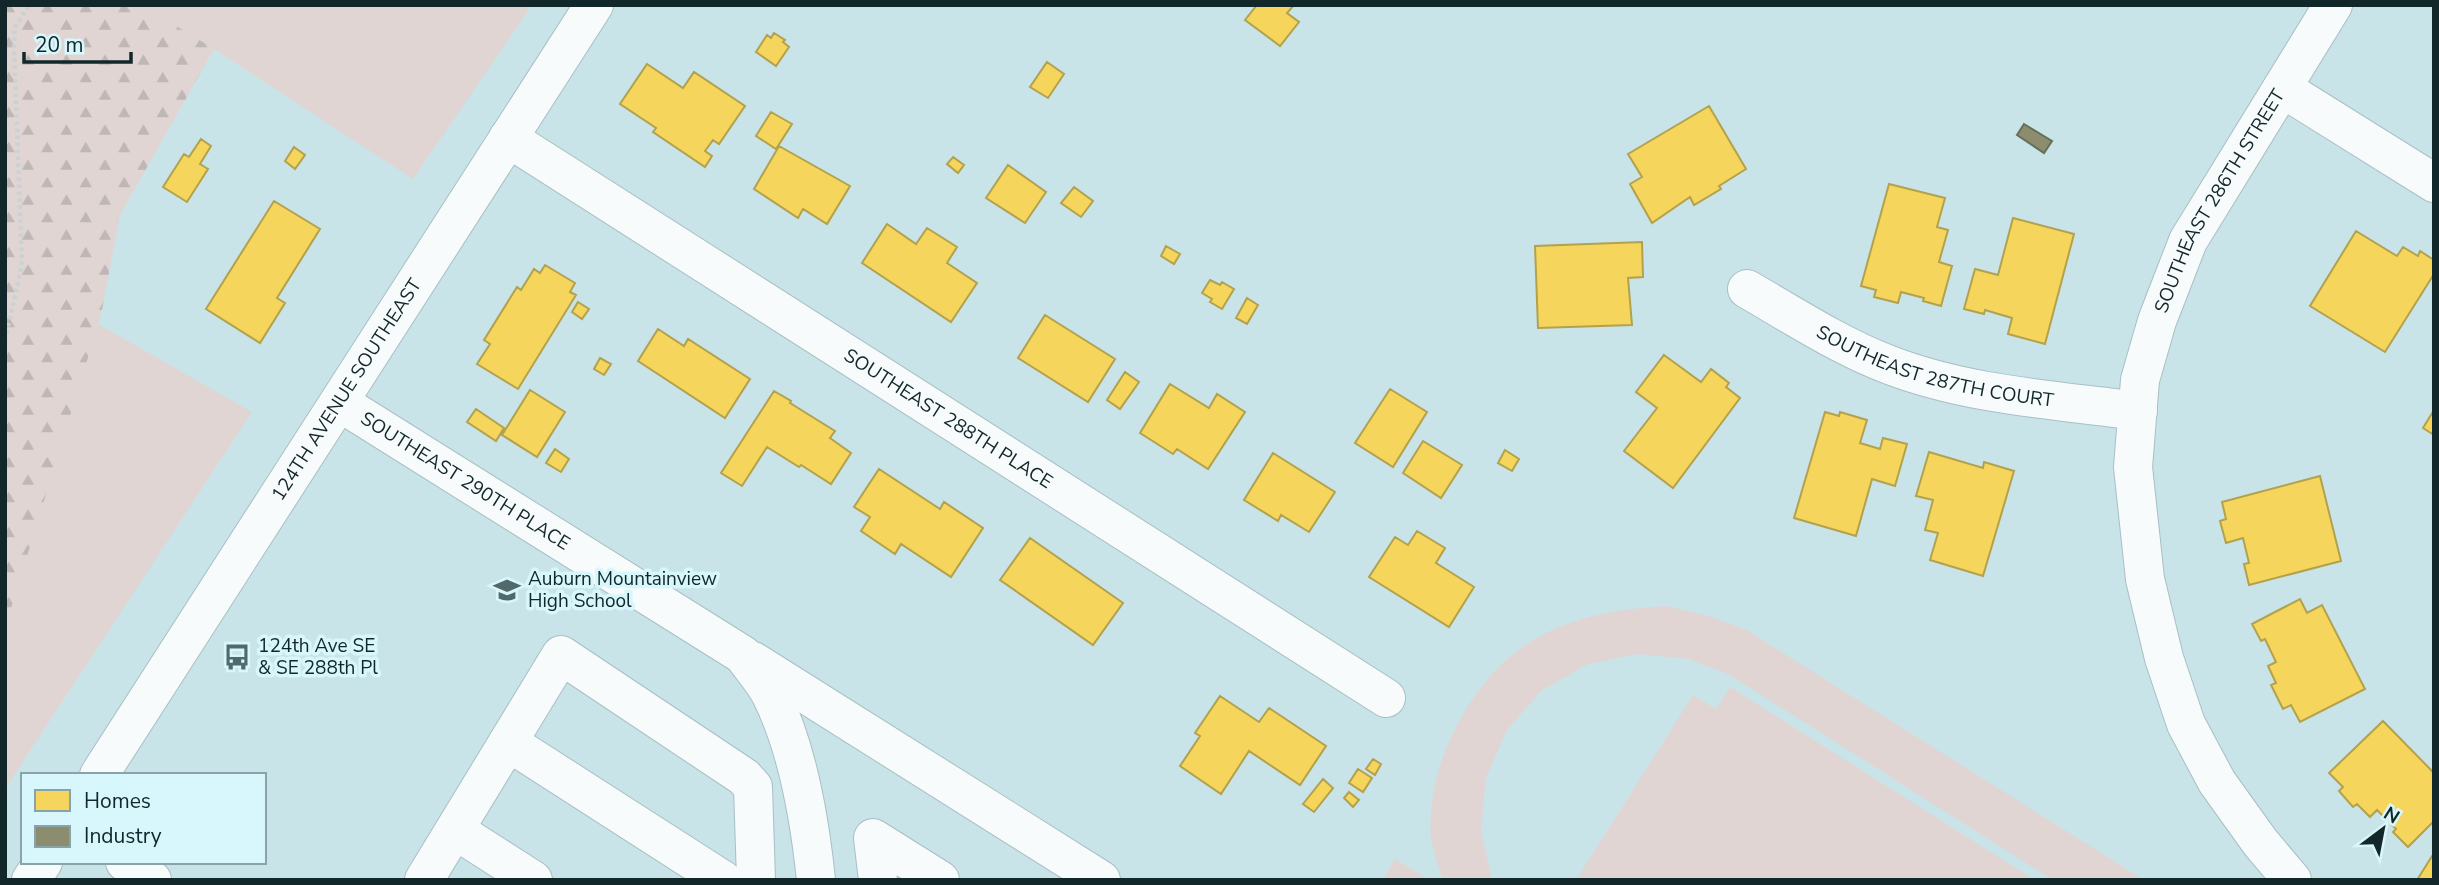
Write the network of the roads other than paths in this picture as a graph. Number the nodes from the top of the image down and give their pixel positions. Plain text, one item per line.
1 (593, 5) edge
2 (2333, 5) edge
3 (2282, 88) junction
4 (508, 138) junction
5 (2434, 183) edge
6 (1747, 289) dead end
7 (339, 402) junction
8 (2137, 411) junction
9 (743, 655) junction
10 (1386, 698) dead end
11 (508, 742) junction
12 (100, 773) edge
13 (455, 830) junction
14 (42, 864) edge
15 (128, 864) edge
16 (31, 880) edge
17 (152, 880) edge
18 (424, 880) edge
19 (533, 880) edge
20 (723, 880) edge
21 (756, 880) edge
22 (816, 880) edge
23 (878, 880) edge
24 (940, 880) edge
25 (1101, 880) edge
26 (2292, 880) edge

1 - 4 street, 124TH AVENUE SOUTHEAST
2 - 3 street, SOUTHEAST 286TH STREET
3 - 5 street
3 - 8 street, SOUTHEAST 286TH STREET
4 - 7 street, 124TH AVENUE SOUTHEAST
4 - 10 street, SOUTHEAST 288TH PLACE
6 - 8 street, SOUTHEAST 287TH COURT
7 - 9 street, SOUTHEAST 290TH PLACE
7 - 12 street, 124TH AVENUE SOUTHEAST
8 - 26 street, SOUTHEAST 286TH STREET
9 - 22 street, SOUTHEAST 290TH PLACE
9 - 25 street
11 - 13 street
11 - 20 street
11 - 21 street
13 - 18 street
13 - 19 street
14 - 16 street
15 - 17 street
23 - 24 street

